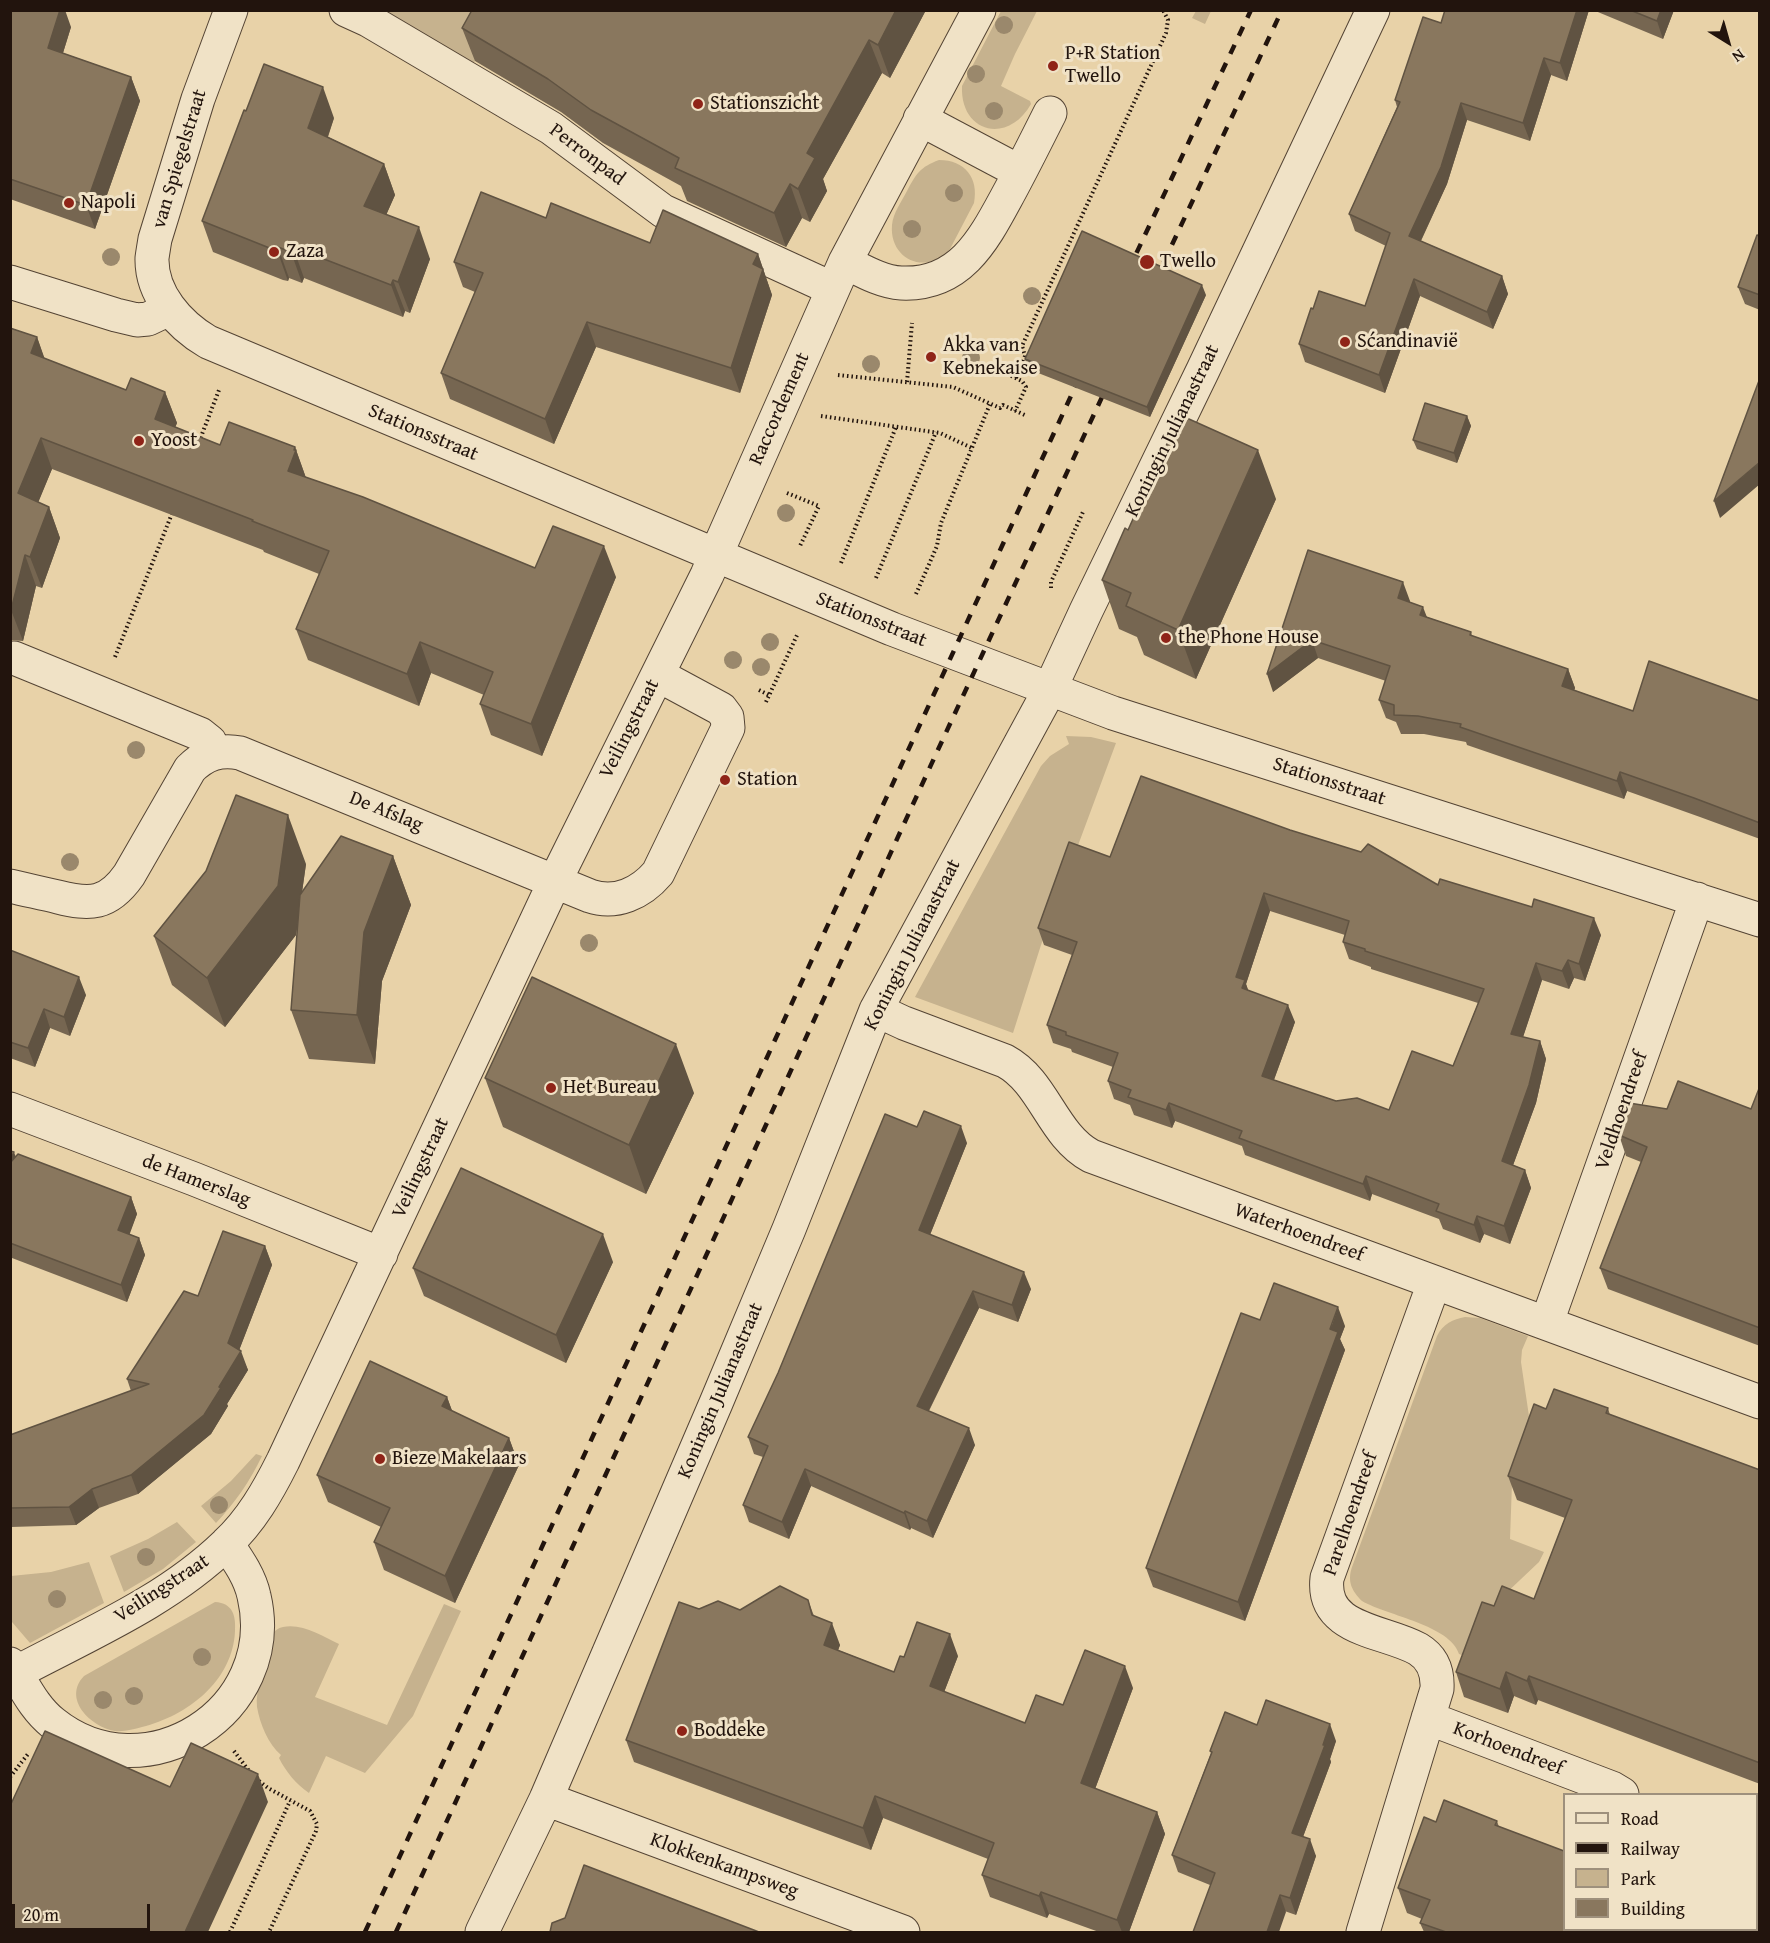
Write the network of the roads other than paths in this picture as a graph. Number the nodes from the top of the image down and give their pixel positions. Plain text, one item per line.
1 (231, 10) edge
2 (346, 10) edge
3 (979, 10) edge
4 (1374, 10) edge
5 (1050, 113) dead end
6 (920, 119) junction
7 (1020, 172) junction
8 (839, 275) junction
9 (10, 282) edge
10 (169, 309) junction
11 (715, 556) junction
12 (14, 658) dead end
13 (658, 675) junction
14 (1050, 689) junction
15 (215, 753) junction
16 (555, 882) junction
17 (10, 886) edge
18 (1697, 899) junction
19 (1760, 920) edge
20 (876, 1010) junction
21 (10, 1109) edge
22 (381, 1254) junction
23 (1434, 1283) junction
24 (1547, 1322) junction
25 (1760, 1402) edge
26 (227, 1544) junction
27 (12, 1671) edge
28 (1428, 1718) junction
29 (1620, 1793) edge
30 (546, 1799) junction
31 (482, 1932) edge
32 (903, 1932) edge
33 (1363, 1932) edge

1 - 10 street, van Spiegelstraat
2 - 8 street, Perronpad
3 - 6 street, Raccordement
4 - 14 street, Koningin Julianastraat
5 - 7 street
6 - 7 street
6 - 8 street, Raccordement
7 - 8 street
8 - 11 street, Raccordement
9 - 10 street
10 - 11 street, Stationsstraat
11 - 13 street, Veilingstraat
11 - 14 street, Stationsstraat
12 - 15 street
13 - 16 street, Veilingstraat
13 - 16 street, De Afslag
14 - 18 street, Stationsstraat
14 - 20 street, Koningin Julianastraat
15 - 16 street, De Afslag
15 - 17 street
16 - 22 street, Veilingstraat
18 - 19 street, Stationsstraat
18 - 24 street, Veldhoendreef
20 - 23 street, Waterhoendreef
20 - 30 street, Koningin Julianastraat
21 - 22 street, de Hamerslag
22 - 26 street, Veilingstraat
23 - 24 street, Waterhoendreef
23 - 28 street, Parelhoendreef
24 - 25 street, Waterhoendreef
26 - 27 street, Veilingstraat
26 - 27 street
28 - 29 street, Korhoendreef
28 - 33 street, Parelhoendreef
30 - 31 street, Koningin Julianastraat
30 - 32 street, Klokkenkampsweg

